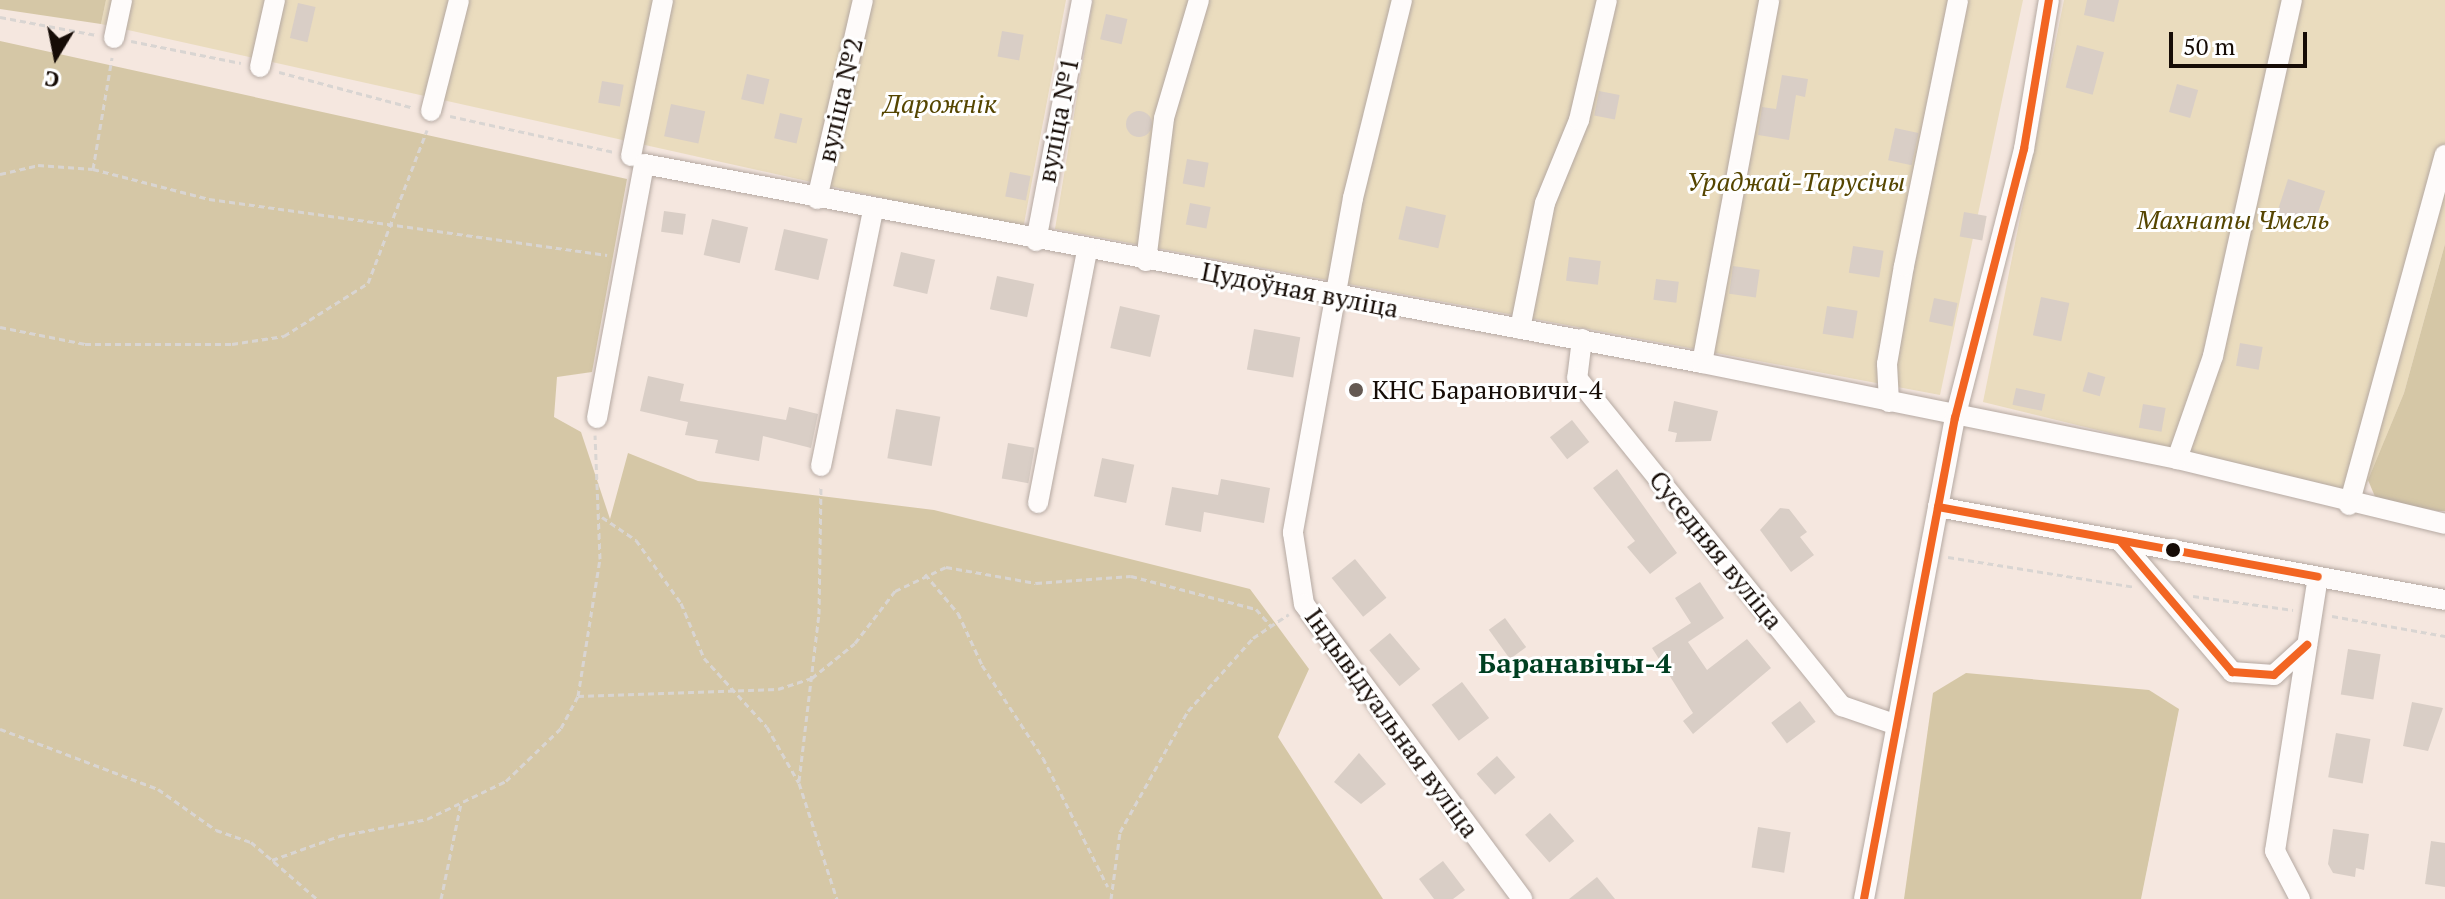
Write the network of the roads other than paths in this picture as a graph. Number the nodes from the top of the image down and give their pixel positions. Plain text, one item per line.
1 (122, 0) edge
2 (275, 0) edge
3 (459, 0) edge
4 (663, 0) edge
5 (863, 0) edge
6 (1082, 0) edge
7 (1199, 0) edge
8 (1402, 0) edge
9 (1607, 0) edge
10 (1769, 0) edge
11 (1958, 0) edge
12 (2049, 0) edge
13 (2292, 0) edge
14 (114, 38) road end
15 (260, 67) road end
16 (431, 111) road end
17 (2445, 155) edge
18 (637, 160) junction
19 (817, 199) junction
20 (873, 210) junction
21 (1036, 241) junction
22 (1087, 251) junction
23 (1146, 261) junction
24 (1336, 297) junction
25 (1520, 329) junction
26 (1582, 339) junction
27 (1702, 363) junction
28 (1889, 402) junction
29 (597, 418) road end
30 (1955, 418) junction
31 (2177, 459) junction
32 (821, 466) road end
33 (1038, 503) dead end
34 (2349, 505) junction
35 (1938, 507) junction
36 (2445, 524) edge
37 (2122, 543) junction
38 (2318, 577) junction
39 (2445, 600) edge
40 (2307, 645) junction
41 (1897, 725) junction
42 (1522, 899) edge
43 (1864, 899) edge
44 (2300, 899) edge

1 - 14 street
2 - 15 street
3 - 16 street
4 - 18 street
5 - 19 street, вуліца №2
6 - 21 street, вуліца №1
7 - 23 street
8 - 24 street, Індывідуальная вуліца
9 - 25 street
10 - 27 street
11 - 28 street
12 - 30 street
13 - 31 street
17 - 34 street
18 - 19 street, Цудоўная вуліца
18 - 29 street
19 - 20 street, Цудоўная вуліца
20 - 21 street, Цудоўная вуліца
20 - 32 street
21 - 22 street, Цудоўная вуліца
22 - 23 street, Цудоўная вуліца
22 - 33 street
23 - 24 street, Цудоўная вуліца
24 - 25 street, Цудоўная вуліца
24 - 42 street, Індывідуальная вуліца
25 - 26 street, Цудоўная вуліца
26 - 27 street, Цудоўная вуліца
26 - 41 street, Суседняя вуліца
27 - 28 street, Цудоўная вуліца
28 - 30 street, Цудоўная вуліца
30 - 31 street, Цудоўная вуліца
30 - 35 street
31 - 34 street, Цудоўная вуліца
34 - 36 street, Цудоўная вуліца
35 - 37 street
35 - 41 street
37 - 38 street
37 - 40 street
38 - 39 street
38 - 40 street
40 - 44 street
41 - 43 street

